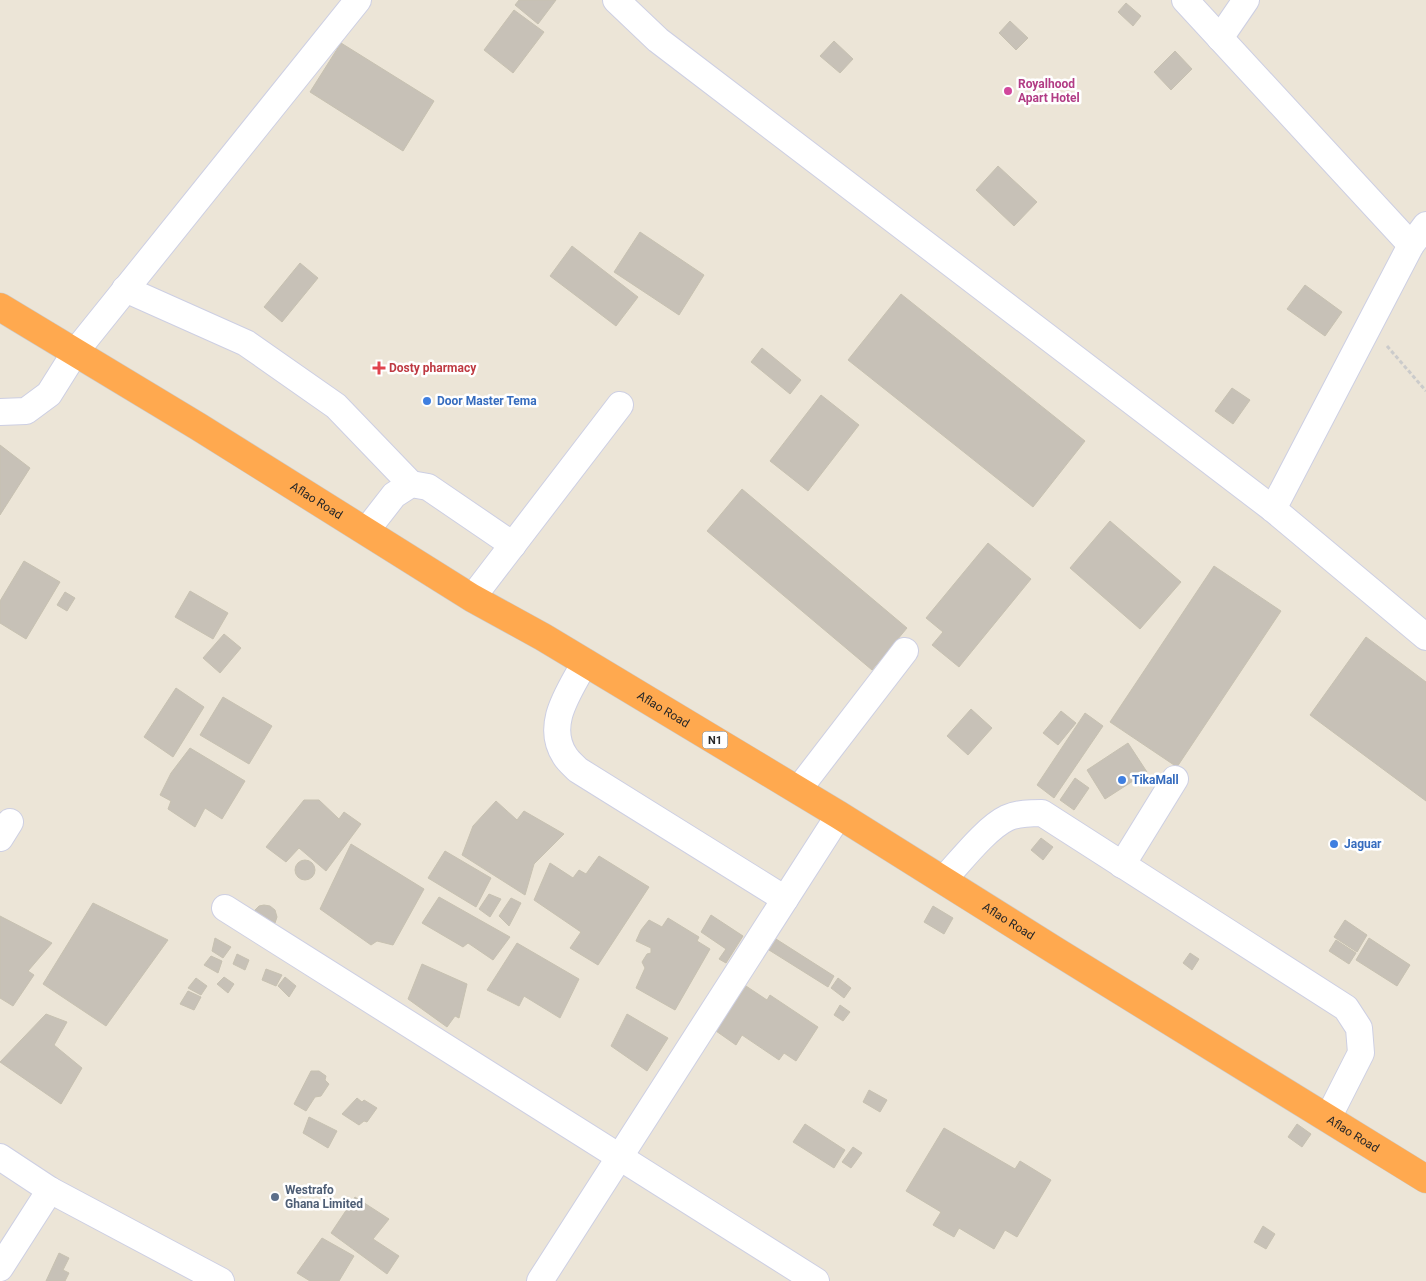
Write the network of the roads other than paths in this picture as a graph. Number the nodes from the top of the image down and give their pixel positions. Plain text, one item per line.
1 (358, 0) edge
2 (616, 0) edge
3 (1185, 0) edge
4 (1246, 0) edge
5 (1220, 38) junction
6 (1419, 235) edge
7 (125, 289) junction
8 (0, 307) edge
9 (76, 351) junction
10 (620, 405) dead end
11 (0, 412) edge
12 (411, 484) junction
13 (1273, 509) junction
14 (366, 531) junction
15 (513, 545) junction
16 (472, 598) junction
17 (1426, 637) edge
18 (905, 651) dead end
19 (585, 662) junction
20 (1175, 779) dead end
21 (798, 790) junction
22 (839, 815) junction
23 (1122, 865) junction
24 (943, 880) junction
25 (785, 900) junction
26 (225, 908) dead end
27 (1328, 1118) junction
28 (0, 1157) edge
29 (619, 1157) junction
30 (1426, 1179) edge
31 (50, 1190) junction
32 (0, 1268) edge
33 (221, 1281) edge
34 (540, 1281) edge
35 (816, 1281) edge

1 - 7 street
2 - 13 street
3 - 5 street
4 - 5 street
5 - 6 street
6 - 13 street
7 - 9 street
7 - 12 street
8 - 9 highway, Aflao Road / N1
9 - 11 street
9 - 14 highway, Aflao Road / N1
10 - 15 street
12 - 14 street
12 - 15 street
13 - 17 street
14 - 16 highway, Aflao Road / N1
15 - 16 street
16 - 19 highway, Aflao Road / N1
18 - 21 street
19 - 21 highway, Aflao Road / N1
19 - 25 street
20 - 23 street
21 - 22 highway, Aflao Road / N1
22 - 24 highway, Aflao Road / N1
22 - 25 street
23 - 24 street
23 - 27 street
24 - 27 highway, Aflao Road / N1
25 - 29 street
26 - 29 street
27 - 30 highway, Aflao Road / N1
28 - 31 street
29 - 34 street
29 - 35 street
31 - 32 street
31 - 33 street

